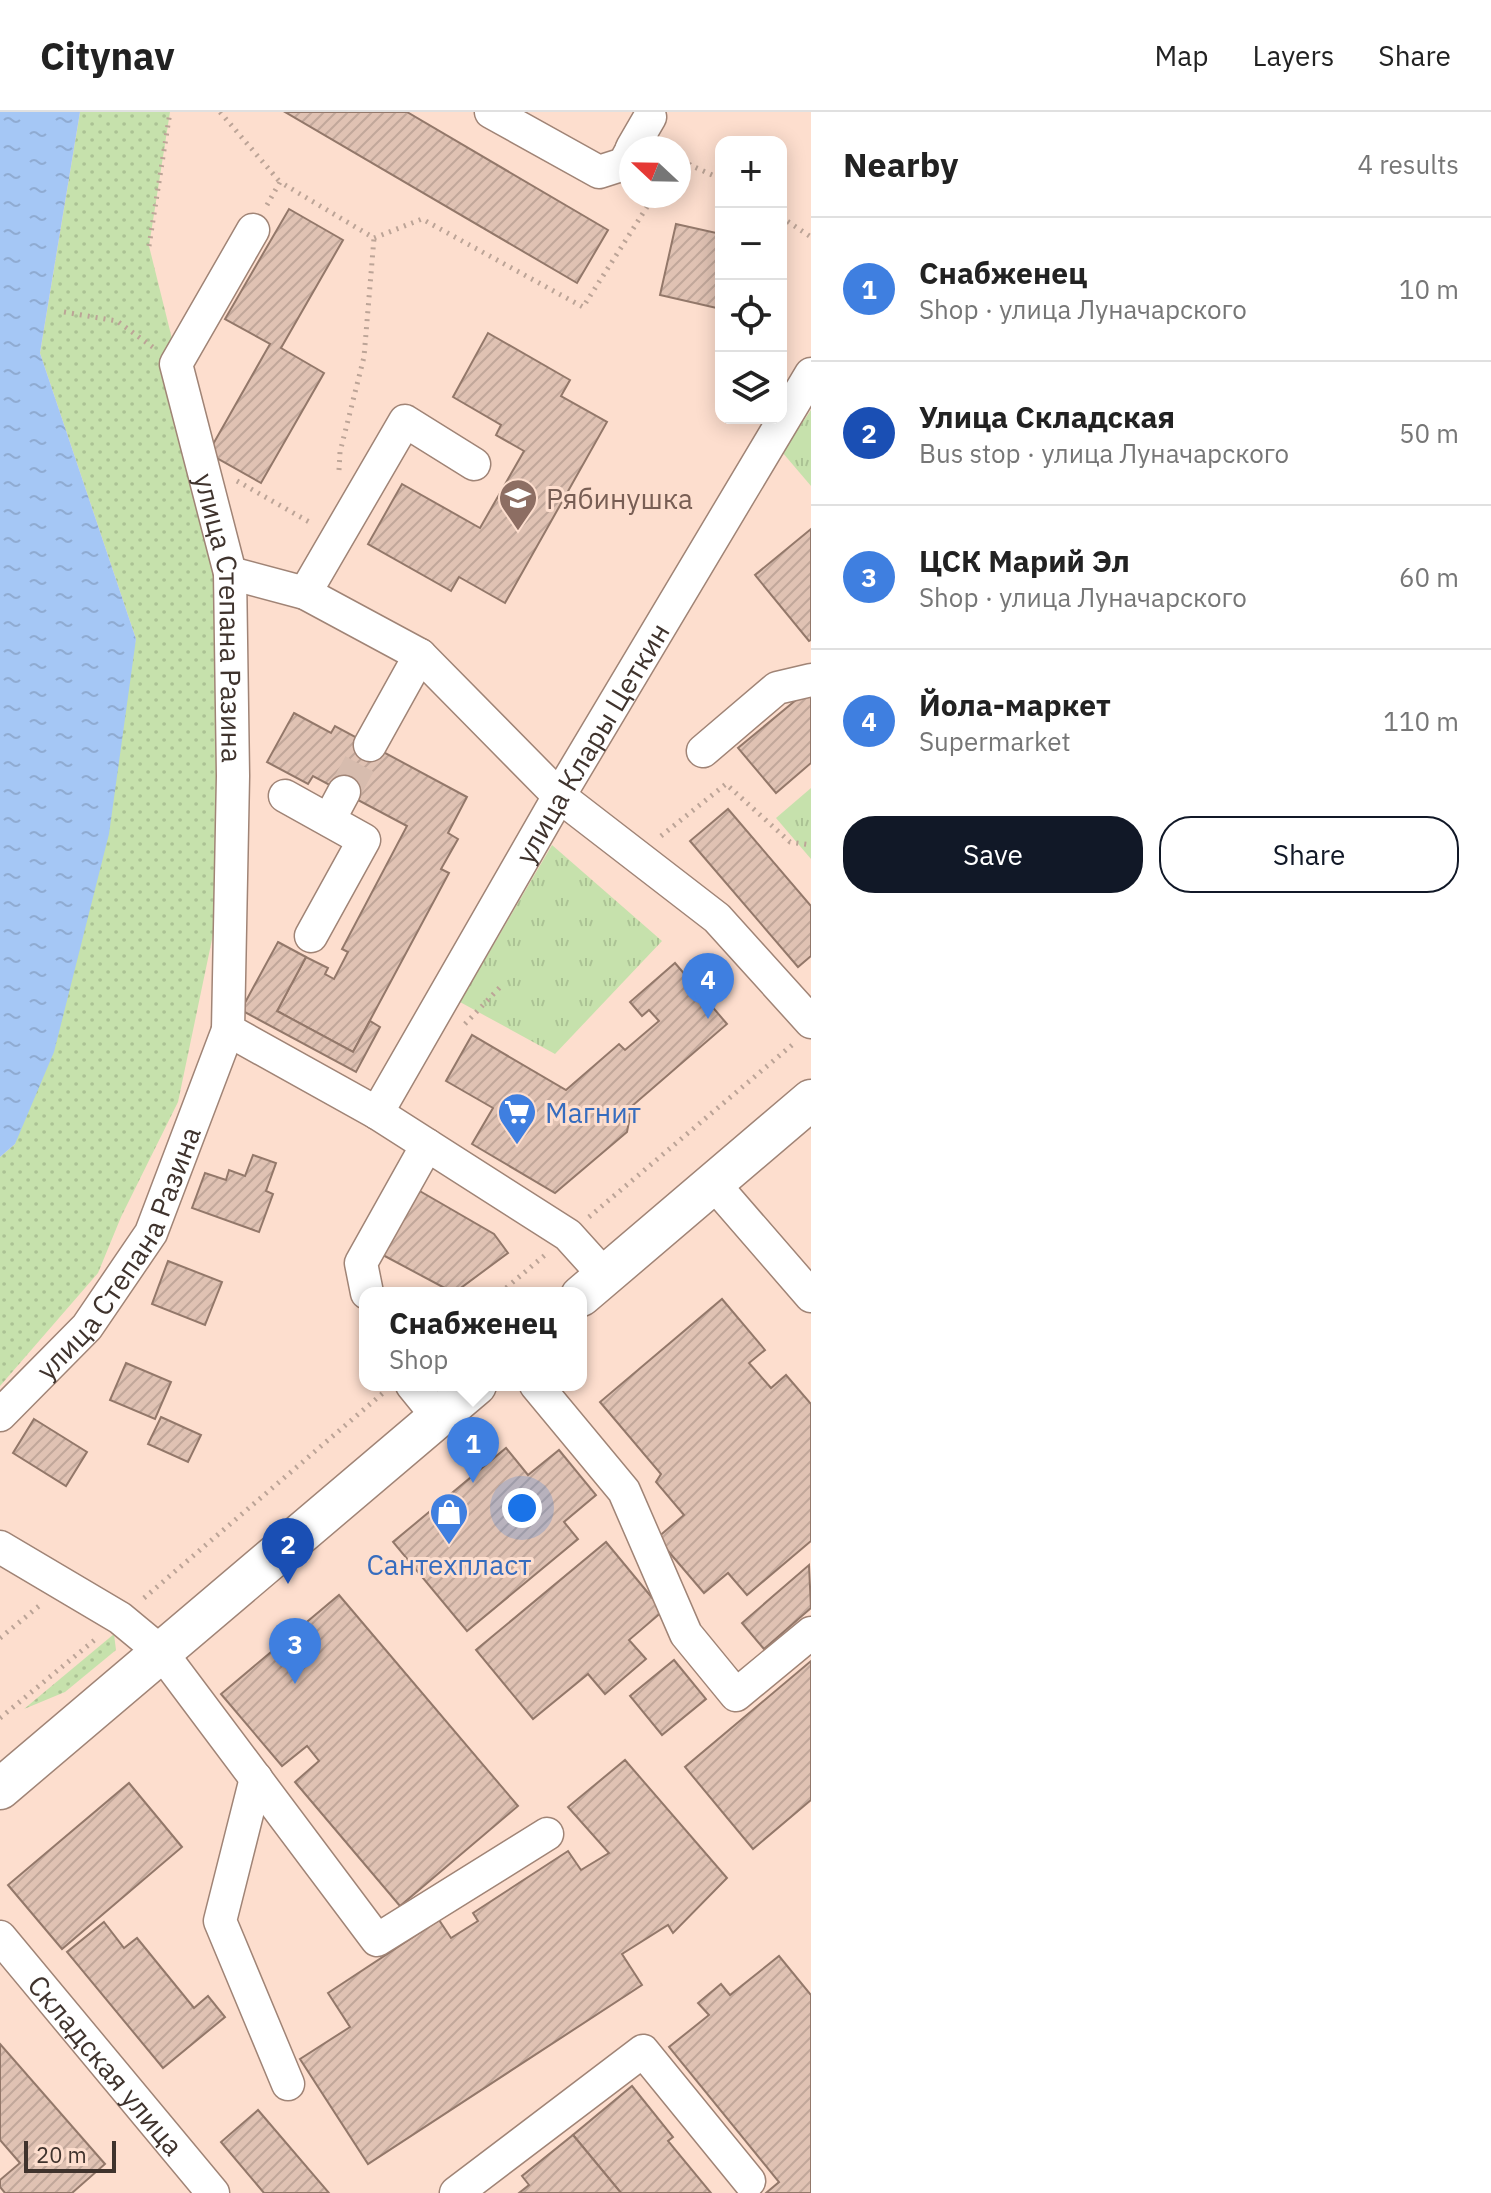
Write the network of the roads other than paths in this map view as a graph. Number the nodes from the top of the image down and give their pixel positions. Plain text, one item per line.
1 (491, 112) edge
2 (648, 114) edge
3 (638, 136) edge
4 (619, 166) edge
5 (253, 230) road end
6 (811, 374) edge
7 (474, 464) dead end
8 (230, 573) junction
9 (305, 593) junction
10 (420, 655) junction
11 (811, 680) edge
12 (370, 745) tunnel mouth
13 (703, 751) dead end
14 (344, 792) tunnel mouth
15 (285, 796) dead end
16 (559, 796) junction
17 (329, 820) junction
18 (311, 936) dead end
19 (228, 1030) junction
20 (805, 1030) edge
21 (811, 1100) edge
22 (377, 1113) junction
23 (427, 1145) junction
24 (713, 1183) junction
25 (593, 1286) edge
26 (366, 1287) edge
27 (811, 1296) edge
28 (417, 1391) edge
29 (469, 1391) edge
30 (541, 1391) edge
31 (0, 1415) edge
32 (438, 1417) junction
33 (0, 1547) edge
34 (811, 1633) edge
35 (161, 1652) junction
36 (256, 1778) junction
37 (0, 1789) edge
38 (547, 1834) dead end
39 (0, 1937) edge
40 (288, 2084) dead end
41 (749, 2181) dead end
42 (213, 2193) edge
43 (456, 2193) edge

1 - 4 street
2 - 3 street
5 - 8 street, улица Степана Разина
6 - 16 street, улица Клары Цеткин
7 - 9 street
8 - 9 street
8 - 19 street, улица Степана Разина
9 - 10 street
10 - 12 street
10 - 16 street
11 - 13 street
14 - 17 street
15 - 17 street
16 - 20 street
16 - 22 street, улица Клары Цеткин
17 - 18 street
19 - 22 street
19 - 31 street, улица Степана Разина
21 - 24 main road
22 - 23 street
23 - 25 street
23 - 26 street
24 - 25 main road
24 - 27 street
28 - 32 street
29 - 32 main road
30 - 34 street
32 - 35 main road
33 - 35 street
35 - 36 street
35 - 37 main road
36 - 38 street
36 - 40 street
39 - 42 street, Складская улица
41 - 43 street

